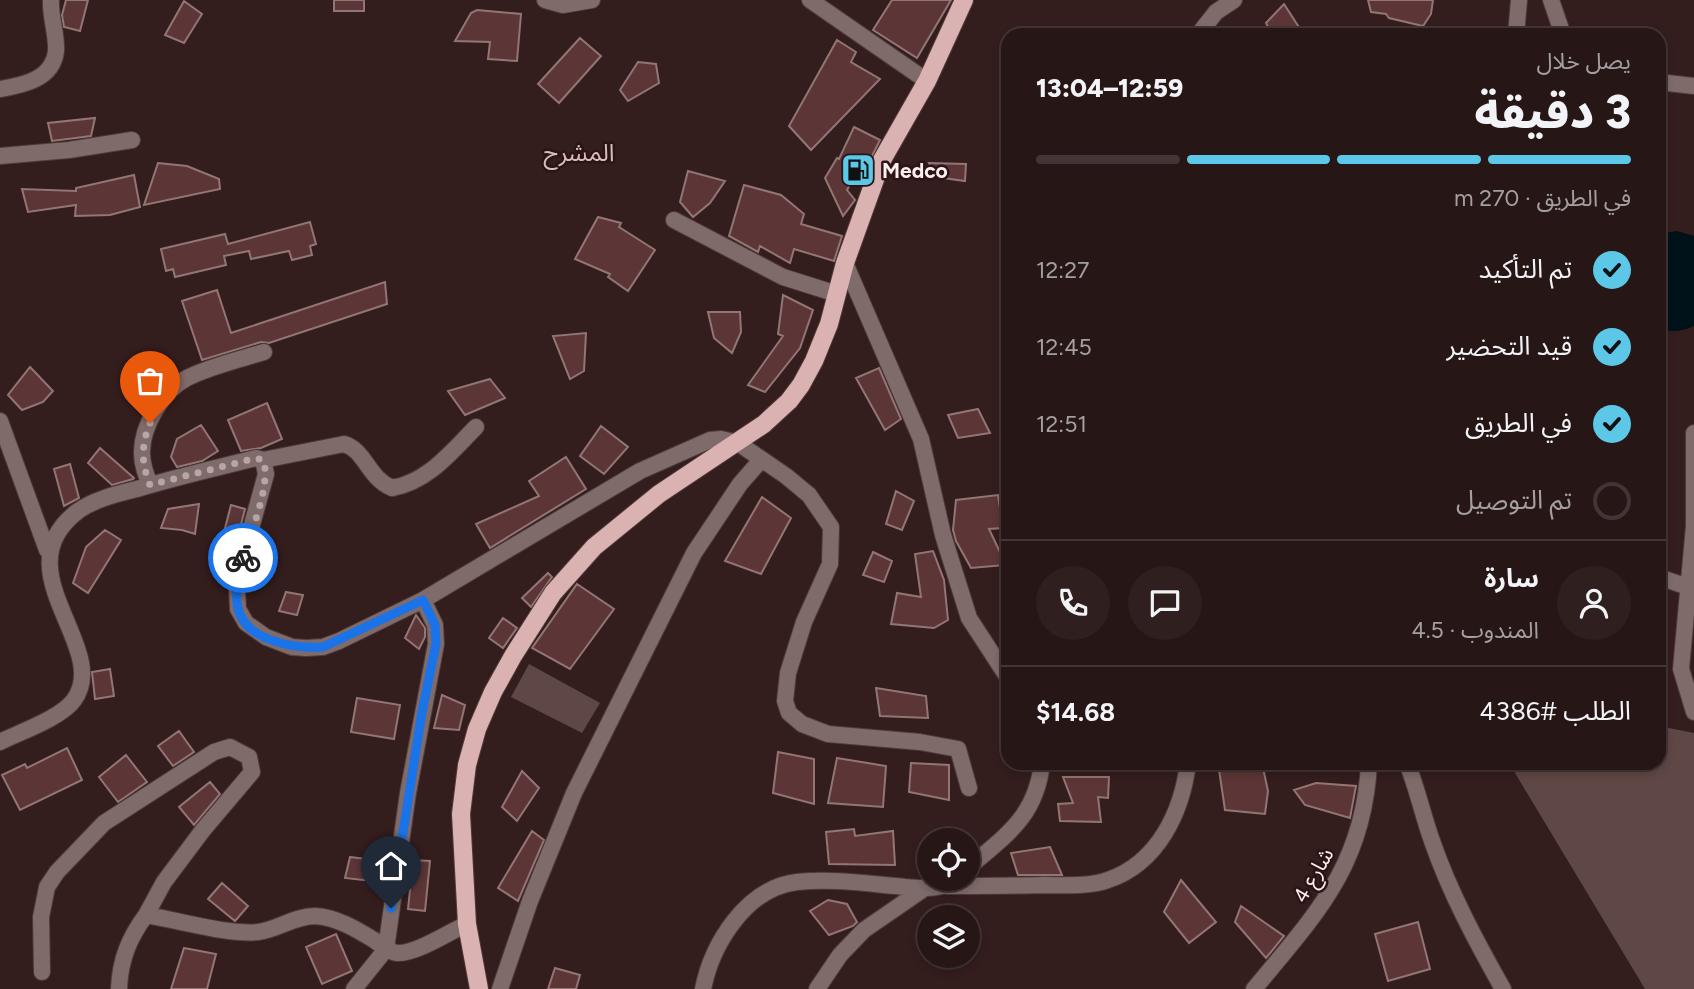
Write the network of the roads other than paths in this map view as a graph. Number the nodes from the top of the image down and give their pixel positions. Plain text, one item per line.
1 (51, 0) edge
2 (545, 0) edge
3 (592, 0) edge
4 (810, 0) edge
5 (964, 0) edge
6 (1234, 0) edge
7 (1519, 0) edge
8 (1551, 0) edge
9 (1203, 28) edge
10 (1517, 28) edge
11 (1561, 28) edge
12 (927, 80) junction
13 (1666, 83) edge
14 (1694, 86) edge
15 (0, 89) edge
16 (132, 140) dead end
17 (0, 156) edge
18 (674, 220) dead end
19 (845, 263) junction
20 (837, 294) junction
21 (264, 352) dead end
22 (0, 421) edge
23 (476, 427) dead end
24 (1694, 433) edge
25 (738, 443) junction
26 (263, 460) junction
27 (761, 460) junction
28 (150, 485) junction
29 (47, 550) junction
30 (1666, 579) edge
31 (1688, 587) junction
32 (423, 600) junction
33 (1001, 667) edge
34 (1694, 712) edge
35 (0, 742) edge
36 (1041, 770) edge
37 (1187, 770) edge
38 (1369, 770) edge
39 (1410, 770) edge
40 (969, 788) dead end
41 (980, 858) edge
42 (980, 883) edge
43 (917, 887) edge
44 (921, 891) edge
45 (146, 915) junction
46 (467, 924) junction
47 (386, 949) junction
48 (42, 972) dead end
49 (119, 989) edge
50 (354, 989) edge
51 (479, 989) edge
52 (500, 989) edge
53 (702, 989) edge
54 (817, 989) edge
55 (1254, 989) edge
56 (1503, 989) edge

1 - 15 street
2 - 3 street
4 - 12 street
5 - 12 main road
6 - 9 street
7 - 10 street
8 - 11 street
12 - 19 main road
13 - 14 street
16 - 17 street
18 - 20 street
19 - 20 main road
19 - 33 street
20 - 25 main road
21 - 28 street
22 - 29 street
23 - 26 street
24 - 31 street
25 - 27 street
25 - 32 street
25 - 46 main road
26 - 28 street
26 - 32 street
27 - 40 street
27 - 52 street
28 - 29 street
29 - 35 street
30 - 31 street
31 - 34 street
32 - 47 street
36 - 41 street
37 - 42 street
38 - 55 street, شارع 4
39 - 56 street
43 - 53 street
44 - 54 street
45 - 47 street
45 - 48 street
45 - 49 street
46 - 47 street
46 - 51 main road
47 - 50 street

